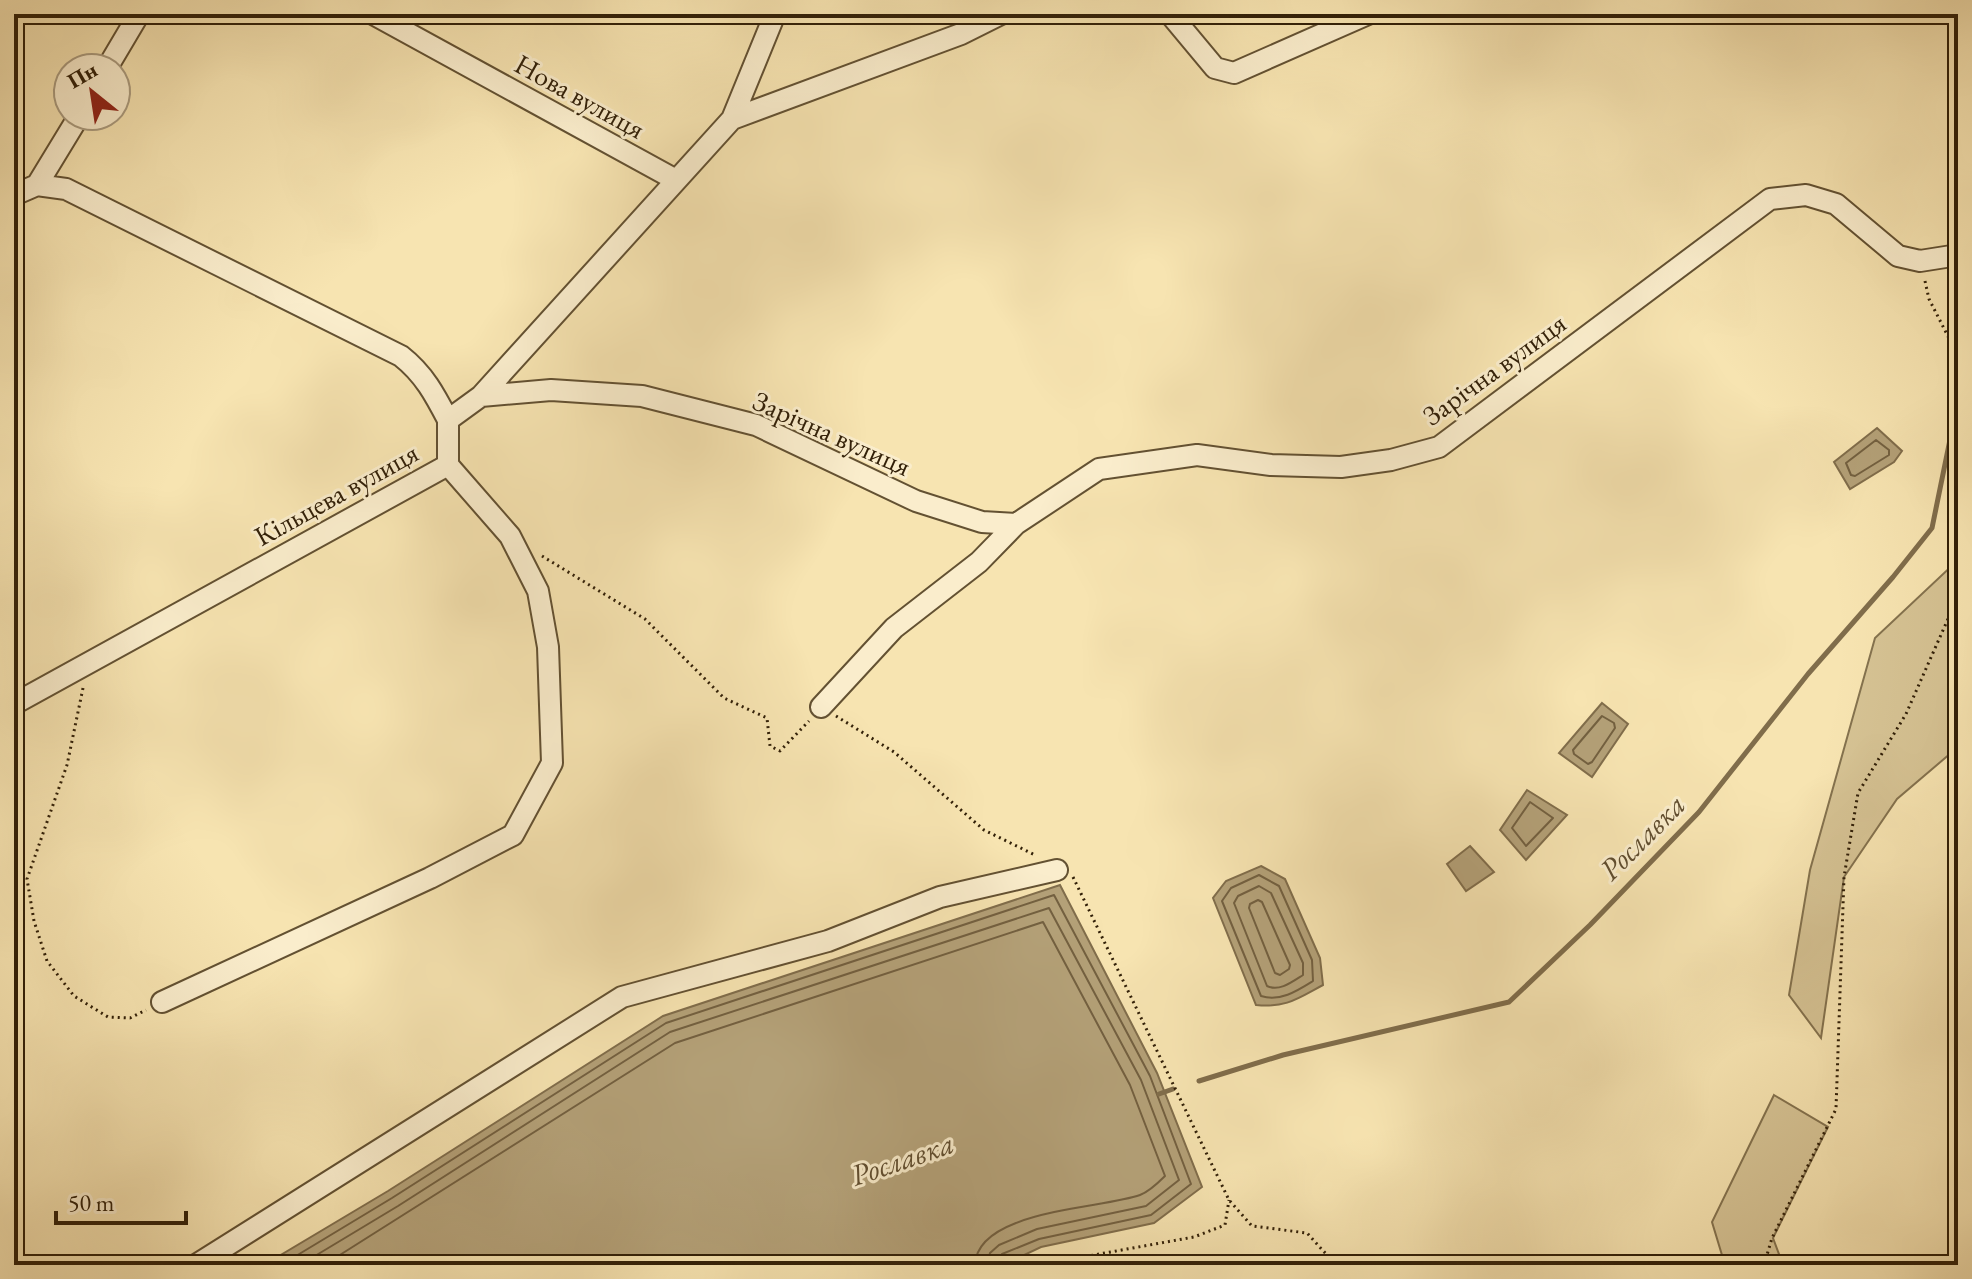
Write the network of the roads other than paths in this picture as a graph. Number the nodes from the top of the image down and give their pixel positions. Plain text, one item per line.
1 (139, 14) edge
2 (373, 14) edge
3 (775, 14) edge
4 (1001, 14) edge
5 (1170, 14) edge
6 (1368, 14) edge
7 (116, 52) edge
8 (732, 119) junction
9 (69, 132) edge
10 (676, 180) junction
11 (37, 185) junction
12 (14, 195) edge
13 (1958, 255) edge
14 (481, 396) junction
15 (448, 420) junction
16 (448, 465) junction
17 (1016, 524) junction
18 (14, 704) edge
19 (821, 707) road end
20 (1057, 870) road end
21 (162, 1002) road end
22 (196, 1265) edge

1 - 7 street
2 - 10 street, Нова вулиця
3 - 8 street
4 - 8 street
5 - 6 street
8 - 10 street
9 - 11 street
10 - 14 street
11 - 12 street
11 - 15 street
13 - 17 street, Зарічна вулиця
14 - 15 street
14 - 17 street, Зарічна вулиця
15 - 16 street
16 - 18 street, Кільцева вулиця
16 - 21 street, Кільцева вулиця
17 - 19 street, Зарічна вулиця
20 - 22 street

